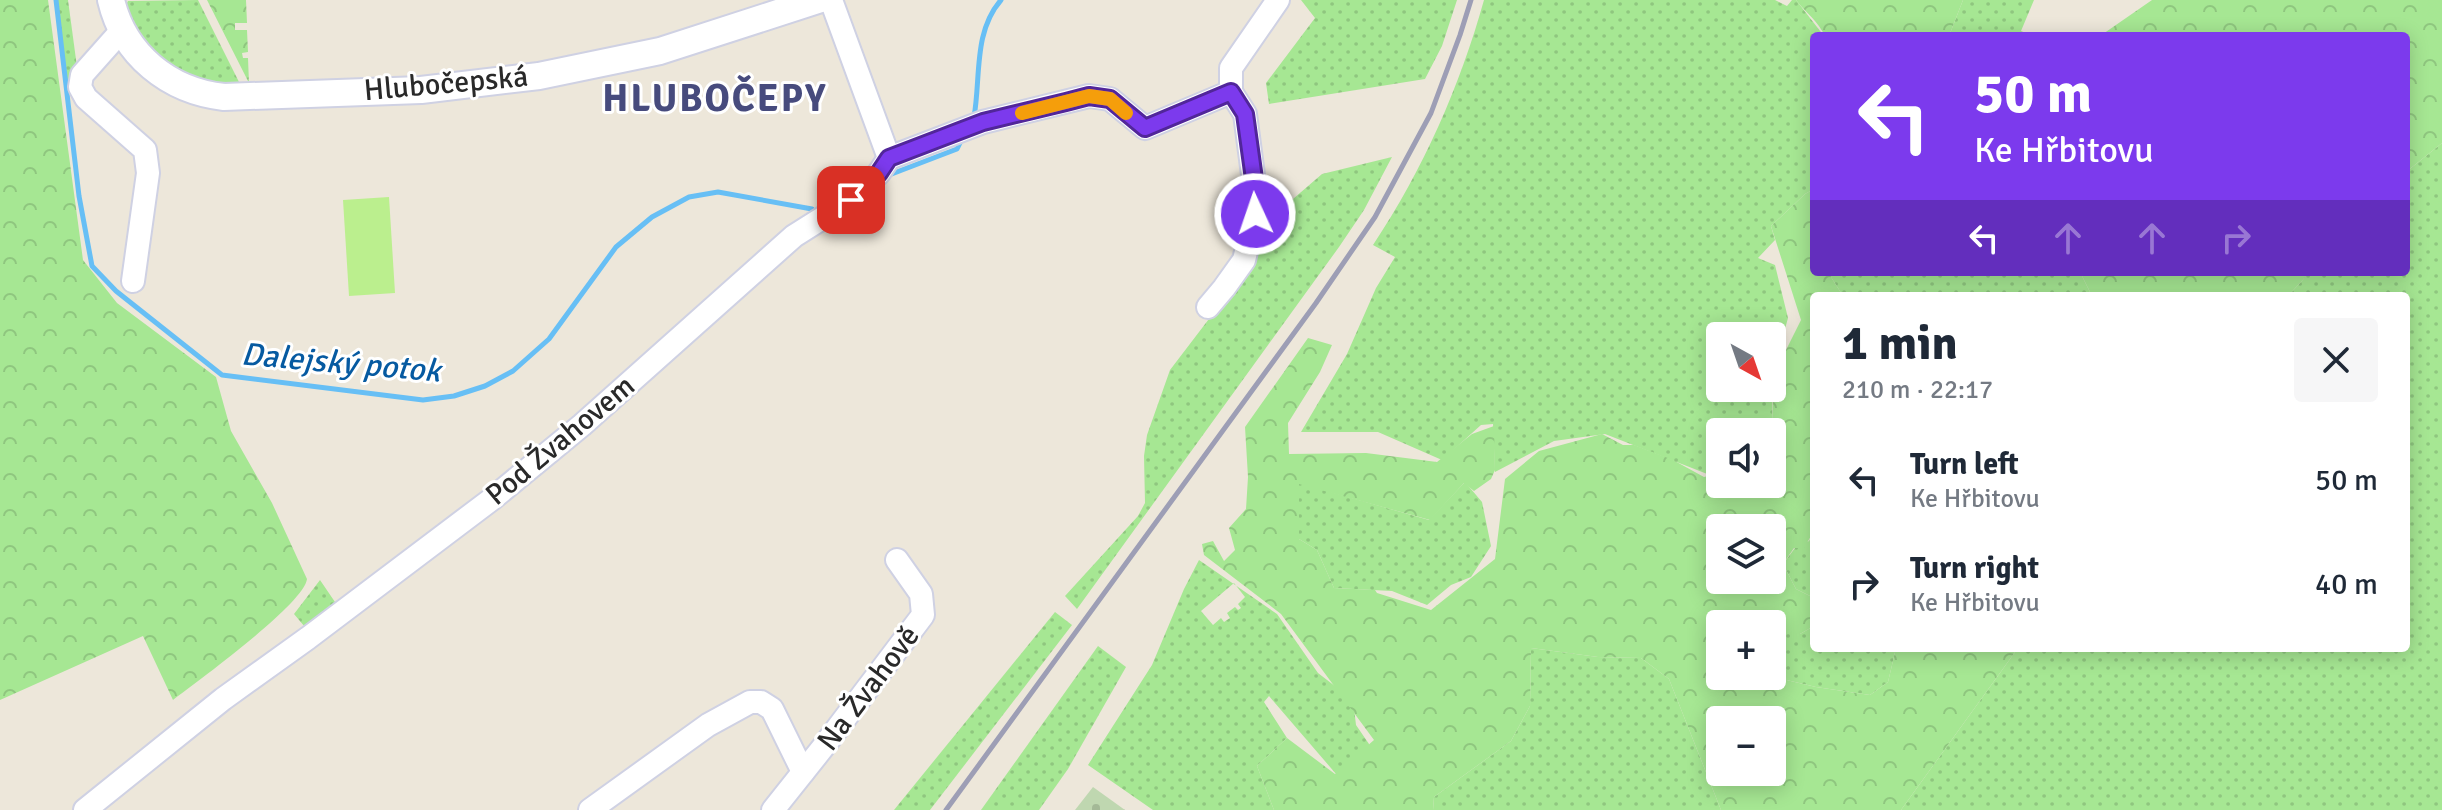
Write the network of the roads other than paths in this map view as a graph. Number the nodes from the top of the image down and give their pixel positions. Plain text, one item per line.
1 (111, 0) edge
2 (818, 0) edge
3 (831, 0) edge
4 (1278, 0) edge
5 (122, 30) junction
6 (1231, 92) junction
7 (889, 158) junction
8 (133, 281) dead end
9 (1208, 307) dead end
10 (897, 560) dead end
11 (803, 772) junction
12 (85, 810) edge
13 (590, 810) edge
14 (773, 810) edge

1 - 5 street, Hlubočepská
2 - 5 street, Hlubočepská
3 - 7 street
4 - 6 street
5 - 8 street
6 - 7 street
6 - 9 street
7 - 12 street, Pod Žvahovem
10 - 11 street, Na Žvahově
11 - 13 street
11 - 14 street, Na Žvahově

